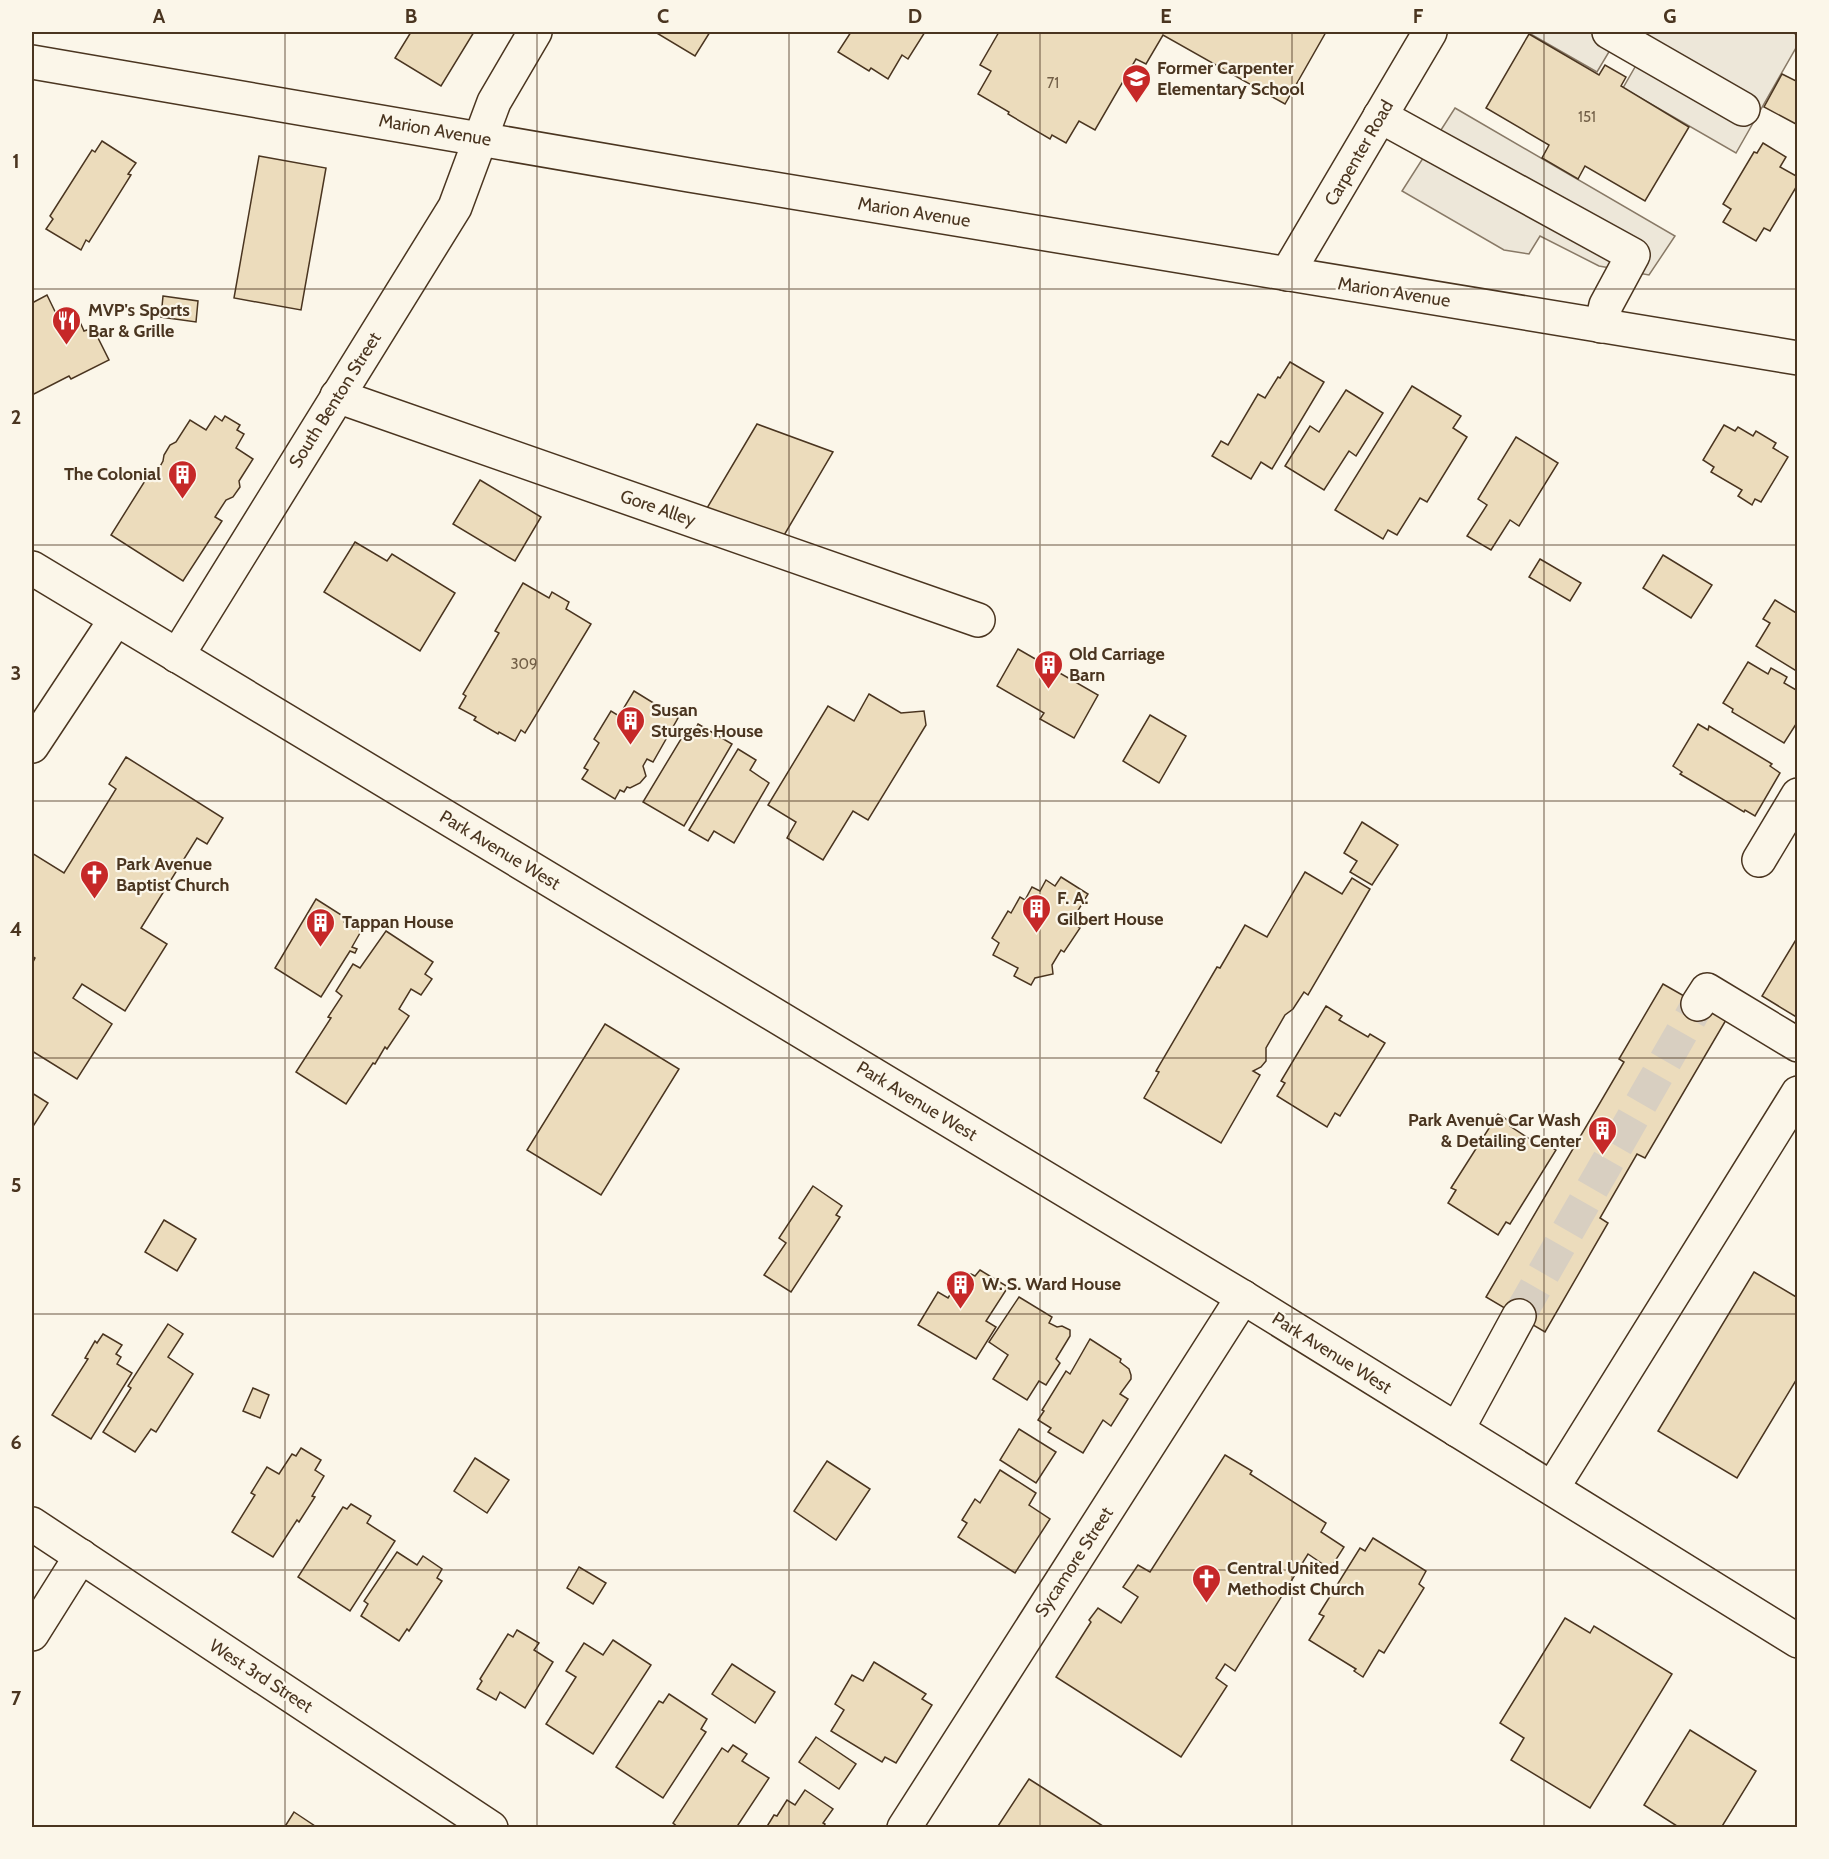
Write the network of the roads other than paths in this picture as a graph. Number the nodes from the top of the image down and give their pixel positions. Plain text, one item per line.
1 (535, 32) edge
2 (1609, 32) edge
3 (1418, 37) edge
4 (32, 63) edge
5 (1743, 109) dead end
6 (1380, 116) junction
7 (480, 138) junction
8 (1287, 274) junction
9 (1601, 326) junction
10 (1797, 358) edge
11 (337, 396) junction
12 (32, 568) edge
13 (116, 619) junction
14 (978, 620) dead end
15 (177, 656) junction
16 (32, 746) edge
17 (1797, 795) edge
18 (1759, 860) dead end
19 (1698, 1004) tunnel mouth
20 (1797, 1045) edge
21 (1797, 1093) edge
22 (1243, 1297) junction
23 (1518, 1316) tunnel mouth
24 (1456, 1430) junction
25 (1553, 1487) junction
26 (32, 1524) edge
27 (81, 1556) junction
28 (32, 1634) edge
29 (1795, 1634) edge
30 (491, 1827) edge
31 (904, 1827) edge

1 - 7 street, South Benton Street
2 - 5 street
3 - 6 street, Carpenter Road
4 - 7 street, Marion Avenue
6 - 8 street, Carpenter Road
6 - 9 street
7 - 8 street, Marion Avenue
7 - 11 street, South Benton Street
8 - 9 street, Marion Avenue
9 - 10 street, Marion Avenue
11 - 14 street, Gore Alley
11 - 15 street, South Benton Street
12 - 13 street, Park Avenue West
13 - 15 street, Park Avenue West
13 - 16 street
15 - 22 street, Park Avenue West
17 - 18 street
19 - 20 street
21 - 25 street
22 - 24 street, Park Avenue West
22 - 31 street, Sycamore Street
23 - 24 street
24 - 25 street, Park Avenue West
25 - 29 street, Park Avenue West
26 - 27 street, West 3rd Street
27 - 28 street
27 - 30 street, West 3rd Street

